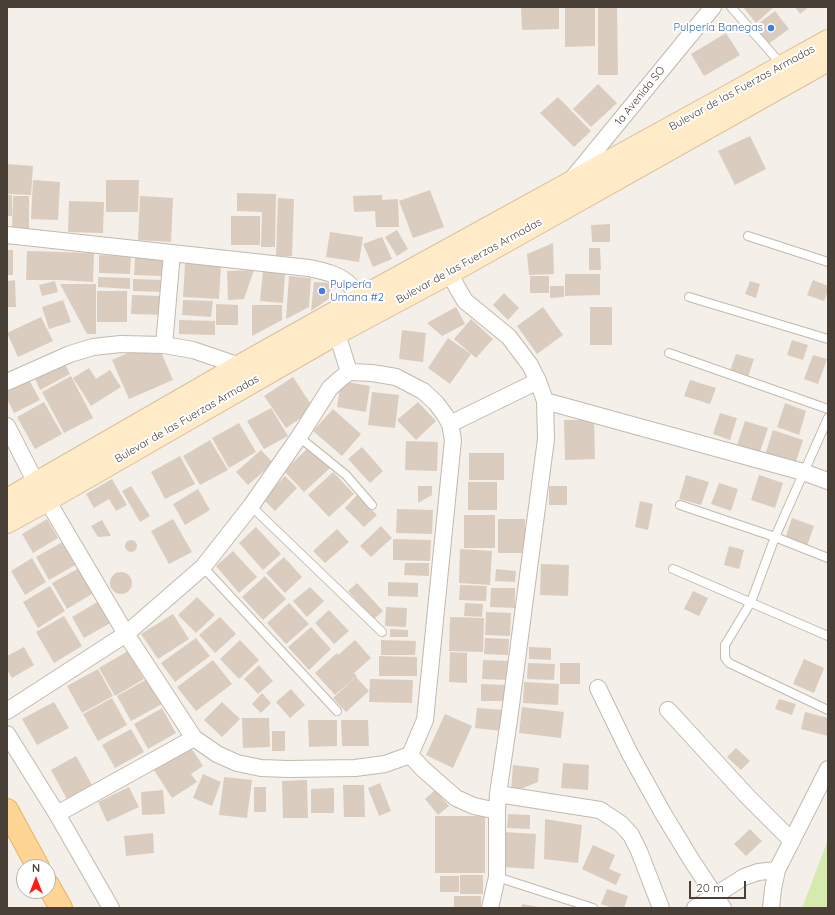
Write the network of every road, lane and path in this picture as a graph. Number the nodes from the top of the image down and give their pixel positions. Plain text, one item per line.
1 (713, 7) edge
2 (731, 7) edge
3 (828, 41) edge
4 (828, 60) edge
5 (783, 66) junction
6 (567, 184) junction
7 (7, 235) edge
8 (748, 236) dead end
9 (172, 254) junction
10 (828, 262) edge
11 (450, 273) junction
12 (689, 297) dead end
13 (361, 298) junction
14 (334, 324) junction
15 (828, 339) edge
16 (164, 345) junction
17 (669, 353) dead end
18 (240, 366) junction
19 (349, 372) junction
20 (538, 381) junction
21 (7, 382) edge
22 (545, 401) junction
23 (828, 409) edge
24 (828, 418) edge
25 (450, 424) junction
26 (7, 426) edge
27 (299, 437) junction
28 (803, 472) junction
29 (828, 481) edge
30 (41, 492) junction
31 (7, 500) edge
32 (680, 504) dead end
33 (372, 505) dead end
34 (251, 506) junction
35 (7, 522) edge
36 (775, 538) junction
37 (828, 558) edge
38 (203, 567) junction
39 (673, 569) dead end
40 (751, 602) junction
41 (382, 632) dead end
42 (126, 634) junction
43 (828, 636) edge
44 (598, 688) dead end
45 (668, 710) dead end
46 (828, 710) edge
47 (7, 711) edge
48 (337, 711) dead end
49 (7, 734) edge
50 (194, 738) junction
51 (410, 755) junction
52 (828, 769) edge
53 (498, 794) junction
54 (7, 810) edge
55 (497, 811) junction
56 (56, 814) junction
57 (792, 841) junction
58 (34, 859) edge
59 (777, 870) junction
60 (497, 877) junction
61 (56, 899) edge
62 (719, 902) edge
63 (61, 908) edge
64 (111, 908) edge
65 (490, 908) edge
66 (593, 908) edge
67 (660, 908) edge
68 (695, 908) edge
69 (771, 908) edge

1 - 6 street, 1a Avenida SO
2 - 5 lane
3 - 5 street, Bulevar de las Fuerzas Armadas
4 - 11 street, Bulevar de las Fuerzas Armadas
5 - 6 street, Bulevar de las Fuerzas Armadas
6 - 13 street, Bulevar de las Fuerzas Armadas
7 - 9 street
8 - 10 lane
9 - 13 street
9 - 16 street
11 - 14 street, Bulevar de las Fuerzas Armadas
11 - 20 street
12 - 15 lane
13 - 14 street, Bulevar de las Fuerzas Armadas
14 - 18 street, Bulevar de las Fuerzas Armadas
14 - 19 street
14 - 30 street, Bulevar de las Fuerzas Armadas
16 - 18 street
16 - 21 street
17 - 23 lane
18 - 30 street, Bulevar de las Fuerzas Armadas
19 - 25 street
19 - 27 street
20 - 22 street
20 - 25 street
22 - 28 street
22 - 53 street
24 - 28 lane
25 - 51 street
26 - 30 street
27 - 33 lane
27 - 34 street
28 - 29 street
28 - 36 lane
30 - 31 street, Bulevar de las Fuerzas Armadas
30 - 35 street, Bulevar de las Fuerzas Armadas
30 - 42 street
32 - 36 lane
34 - 38 street
34 - 41 lane
36 - 37 lane
36 - 40 lane
38 - 42 street
38 - 48 lane
39 - 40 lane
40 - 43 lane
40 - 46 lane
42 - 47 street
42 - 50 street
44 - 62 street
45 - 57 street
49 - 56 street
50 - 51 street
50 - 56 street
51 - 55 street
52 - 57 street
53 - 55 street
53 - 67 street
54 - 58 main road
55 - 60 street
56 - 64 street
57 - 59 street
59 - 62 street
59 - 69 street
60 - 65 street
60 - 66 lane
61 - 63 main road
62 - 68 street

